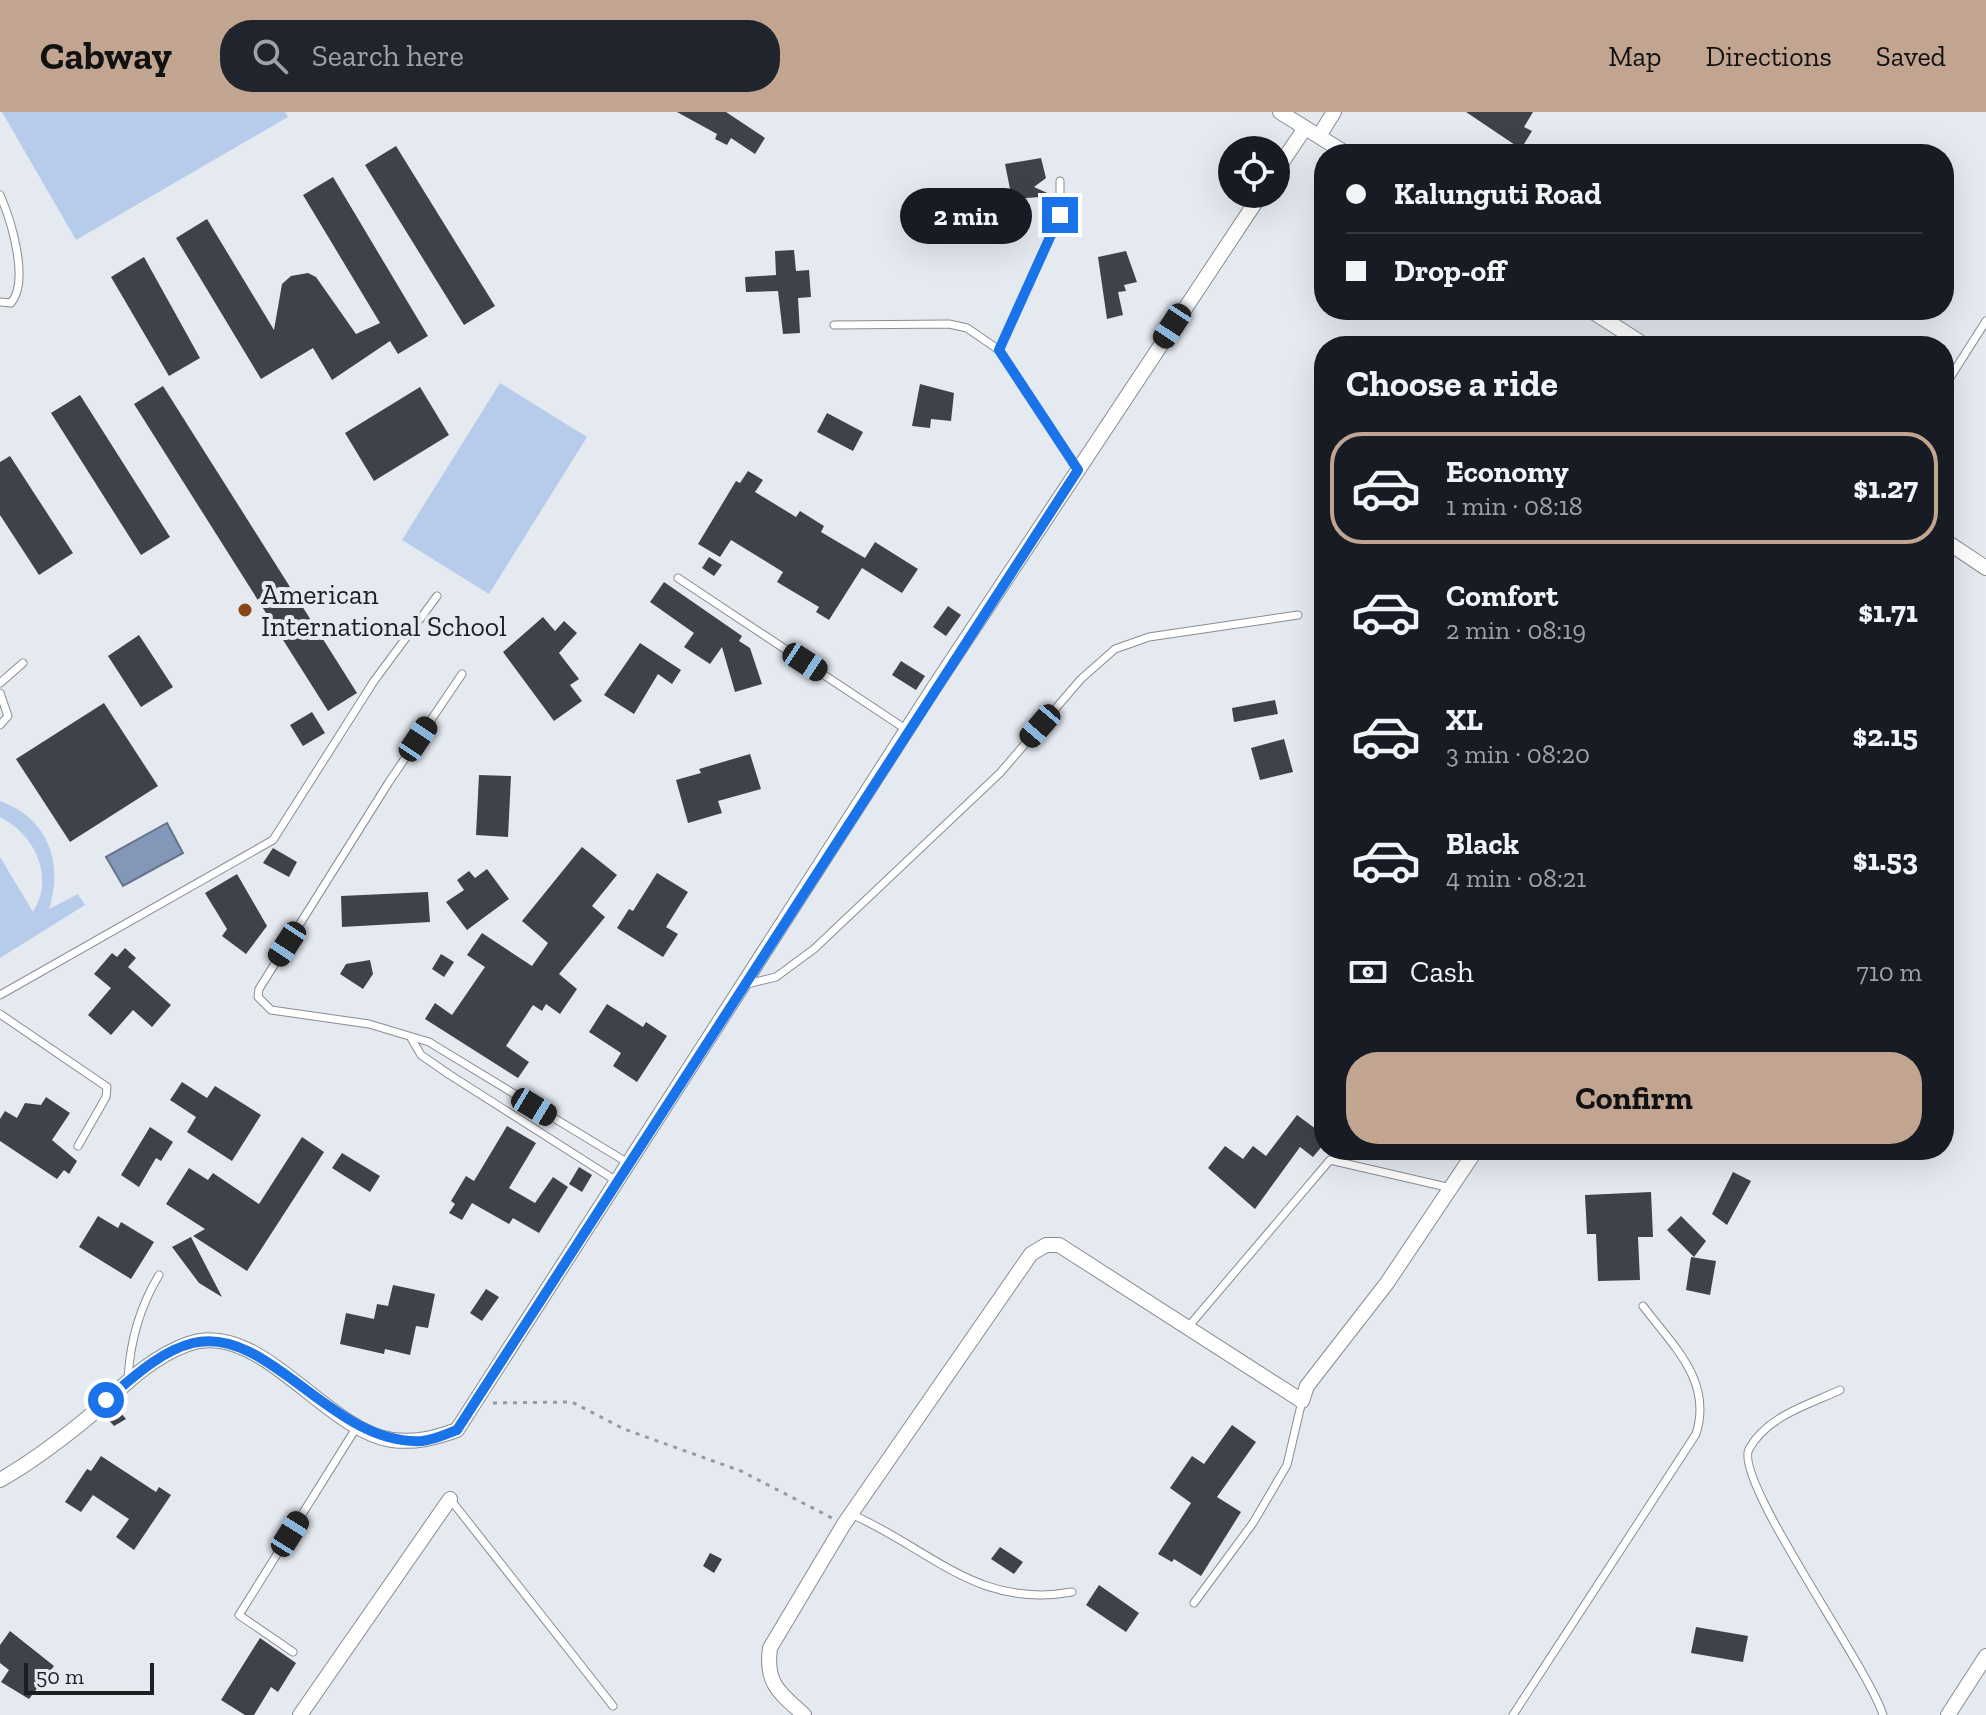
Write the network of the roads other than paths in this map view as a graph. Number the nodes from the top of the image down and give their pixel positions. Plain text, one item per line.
1 (1280, 112) edge
2 (1334, 112) edge
3 (1305, 128) junction
4 (1319, 136) junction
5 (1331, 144) edge
6 (1290, 150) edge
7 (1060, 181) dead end
8 (0, 195) edge
9 (1252, 208) edge
10 (0, 302) edge
11 (1606, 320) edge
12 (1986, 321) edge
13 (834, 325) dead end
14 (1630, 336) edge
15 (999, 350) junction
16 (1954, 371) edge
17 (1078, 470) junction
18 (1954, 547) edge
19 (1986, 568) edge
20 (678, 578) dead end
21 (437, 596) dead end
22 (1298, 615) dead end
23 (23, 663) dead end
24 (462, 674) dead end
25 (0, 683) edge
26 (0, 693) edge
27 (0, 725) edge
28 (907, 730) junction
29 (744, 985) junction
30 (0, 995) edge
31 (0, 1014) edge
32 (411, 1038) junction
33 (78, 1146) dead end
34 (1470, 1160) edge
35 (629, 1164) junction
36 (618, 1182) junction
37 (1452, 1188) junction
38 (159, 1275) dead end
39 (1643, 1306) dead end
40 (1189, 1326) junction
41 (128, 1381) junction
42 (1840, 1390) dead end
43 (1302, 1401) junction
44 (358, 1425) junction
45 (0, 1480) edge
46 (450, 1499) joint
47 (848, 1519) junction
48 (1072, 1592) dead end
49 (1194, 1603) dead end
50 (293, 1652) dead end
51 (1986, 1656) edge
52 (613, 1706) dead end
53 (300, 1715) edge
54 (804, 1715) edge
55 (1513, 1715) edge
56 (1883, 1715) edge
57 (1948, 1715) edge

1 - 3 street
2 - 4 street
3 - 4 street
3 - 6 street
4 - 5 street
7 - 15 lane
8 - 10 lane
9 - 17 street
11 - 14 street
12 - 16 lane
13 - 15 lane
15 - 17 lane
17 - 28 street
18 - 19 street
20 - 28 lane
21 - 30 lane
22 - 29 lane
23 - 25 lane
24 - 32 lane
26 - 27 lane
28 - 29 street
29 - 35 street
31 - 33 lane
32 - 35 lane
32 - 36 lane
34 - 37 street
35 - 36 street
36 - 44 street
37 - 40 lane
37 - 43 street
38 - 41 lane
39 - 55 lane
40 - 43 street
40 - 47 street
41 - 44 street
41 - 45 street
42 - 56 lane
43 - 49 lane
44 - 50 lane
46 - 52 lane
46 - 53 street
47 - 48 lane
47 - 54 street
51 - 57 street

